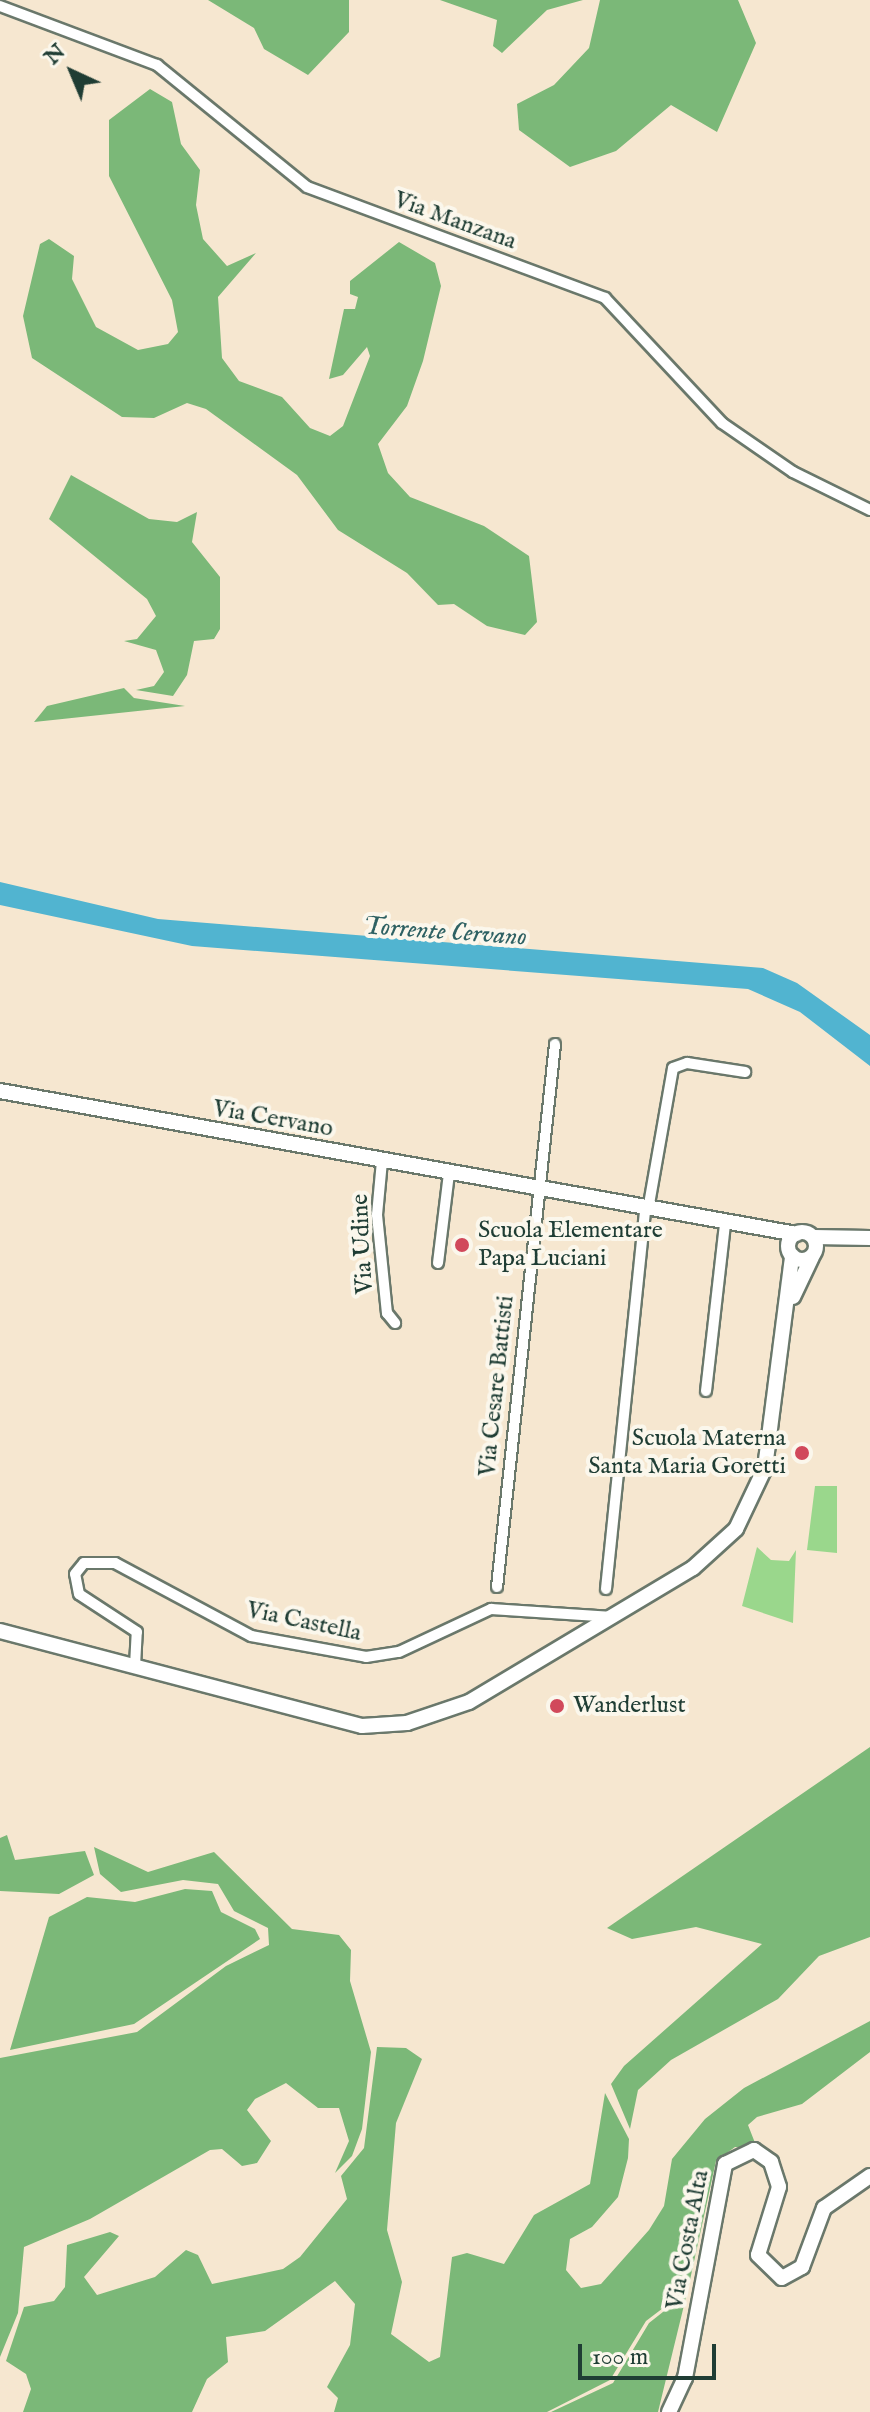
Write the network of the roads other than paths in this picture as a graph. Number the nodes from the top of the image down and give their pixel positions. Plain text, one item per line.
1 (0, 6) edge
2 (870, 510) edge
3 (555, 1044) dead end
4 (745, 1072) dead end
5 (0, 1091) edge
6 (382, 1161) junction
7 (449, 1173) junction
8 (537, 1189) junction
9 (647, 1210) junction
10 (725, 1223) junction
11 (760, 1228) junction
12 (796, 1234) junction
13 (852, 1236) junction
14 (814, 1237) junction
15 (870, 1238) edge
16 (790, 1252) junction
17 (814, 1255) junction
18 (438, 1263) dead end
19 (395, 1323) dead end
20 (784, 1324) junction
21 (706, 1391) dead end
22 (497, 1587) dead end
23 (606, 1589) dead end
24 (613, 1617) junction
25 (0, 1631) edge
26 (135, 1666) junction
27 (870, 2176) edge
28 (669, 2412) edge

1 - 2 street, Via Manzana
3 - 8 street
4 - 9 street
5 - 6 main road, Via Cervano
6 - 7 main road, Via Cervano
6 - 19 street, Via Udine
7 - 8 main road, Via Cervano
7 - 18 street
8 - 9 main road, Via Cervano
8 - 22 street, Via Cesare Battisti
9 - 10 main road, Via Cervano
9 - 23 street
10 - 11 main road, Via Cervano
10 - 21 street
11 - 12 main road, Via Cervano
11 - 16 main road
12 - 14 main road, Via Cervano
12 - 16 main road
13 - 14 main road
13 - 15 main road
13 - 17 main road
14 - 17 main road
16 - 17 main road
16 - 20 main road
17 - 20 main road
20 - 24 main road
24 - 26 main road
24 - 26 street, Via Castella
25 - 26 main road
27 - 28 main road, Via Costa Alta

